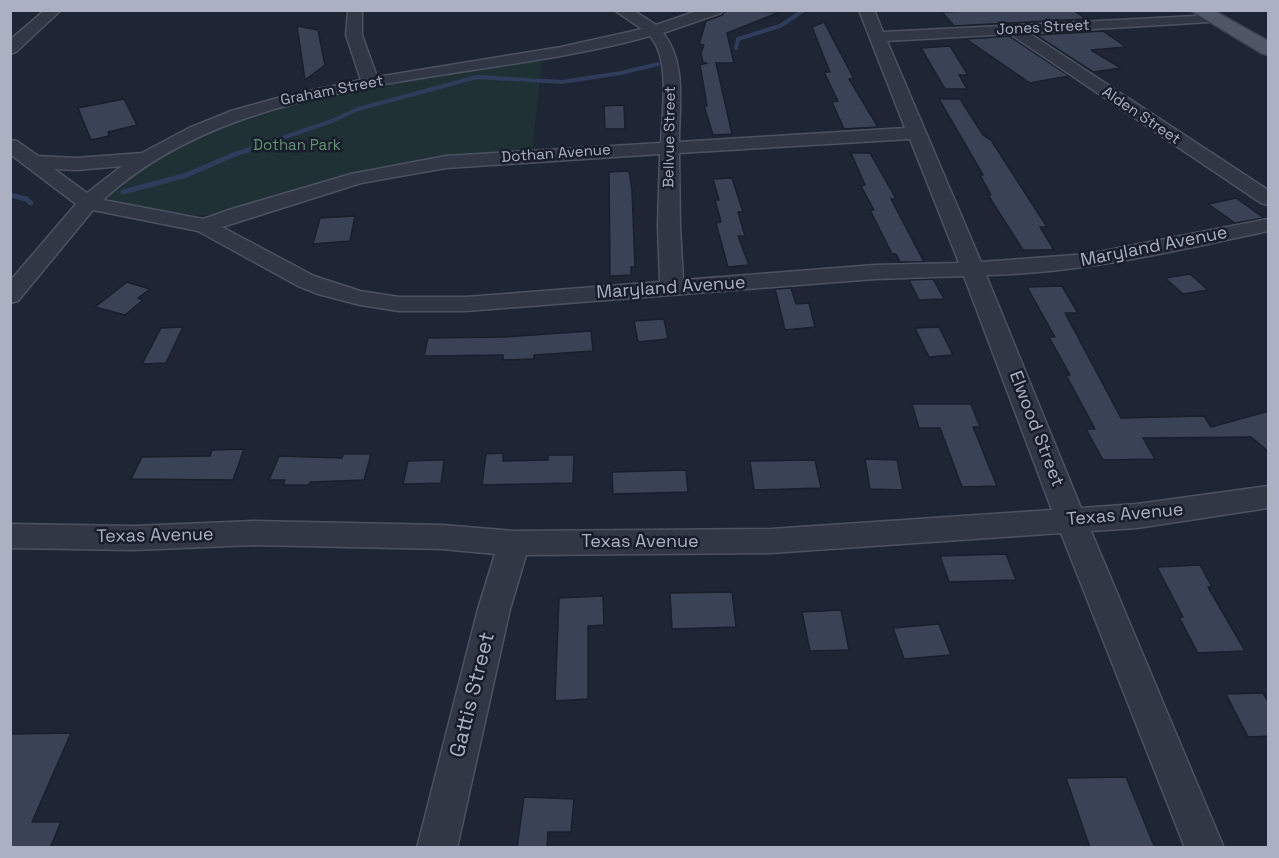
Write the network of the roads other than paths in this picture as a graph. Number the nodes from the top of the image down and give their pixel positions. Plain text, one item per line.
1 (54, 10) edge
2 (355, 10) edge
3 (621, 10) edge
4 (716, 10) edge
5 (866, 10) edge
6 (1204, 14) edge
7 (1014, 30) junction
8 (655, 31) junction
9 (877, 37) junction
10 (10, 49) edge
11 (1269, 49) edge
12 (370, 82) junction
13 (916, 133) junction
14 (10, 146) edge
15 (670, 147) junction
16 (146, 158) junction
17 (33, 162) junction
18 (1269, 200) edge
19 (88, 203) junction
20 (1269, 225) edge
21 (205, 226) junction
22 (972, 269) junction
23 (672, 287) junction
24 (10, 296) edge
25 (1269, 497) edge
26 (1073, 520) junction
27 (10, 536) edge
28 (514, 543) junction
29 (436, 848) edge
30 (1205, 848) edge

1 - 10 street
2 - 12 street
3 - 8 street, Bellvue Street
4 - 8 street, Graham Street
5 - 9 street, Elwood Street
6 - 7 street, Jones Street
6 - 11 main road
7 - 9 street, Jones Street
7 - 18 street, Alden Street
8 - 12 street, Graham Street
8 - 15 street, Bellvue Street
9 - 13 street, Elwood Street
12 - 16 street, Graham Street
13 - 15 street, Dothan Avenue
13 - 22 street, Elwood Street
14 - 17 street
15 - 21 street, Dothan Avenue
15 - 23 street, Bellvue Street
16 - 17 street
16 - 19 street, Graham Street
17 - 19 street
19 - 21 street, Maryland Avenue
19 - 24 street, Graham Street
20 - 22 street, Maryland Avenue
21 - 23 street, Maryland Avenue
22 - 23 street, Maryland Avenue
22 - 26 street, Elwood Street
25 - 26 street, Texas Avenue
26 - 28 street, Texas Avenue
26 - 30 street, Elwood Street
27 - 28 street, Texas Avenue
28 - 29 street, Gattis Street

